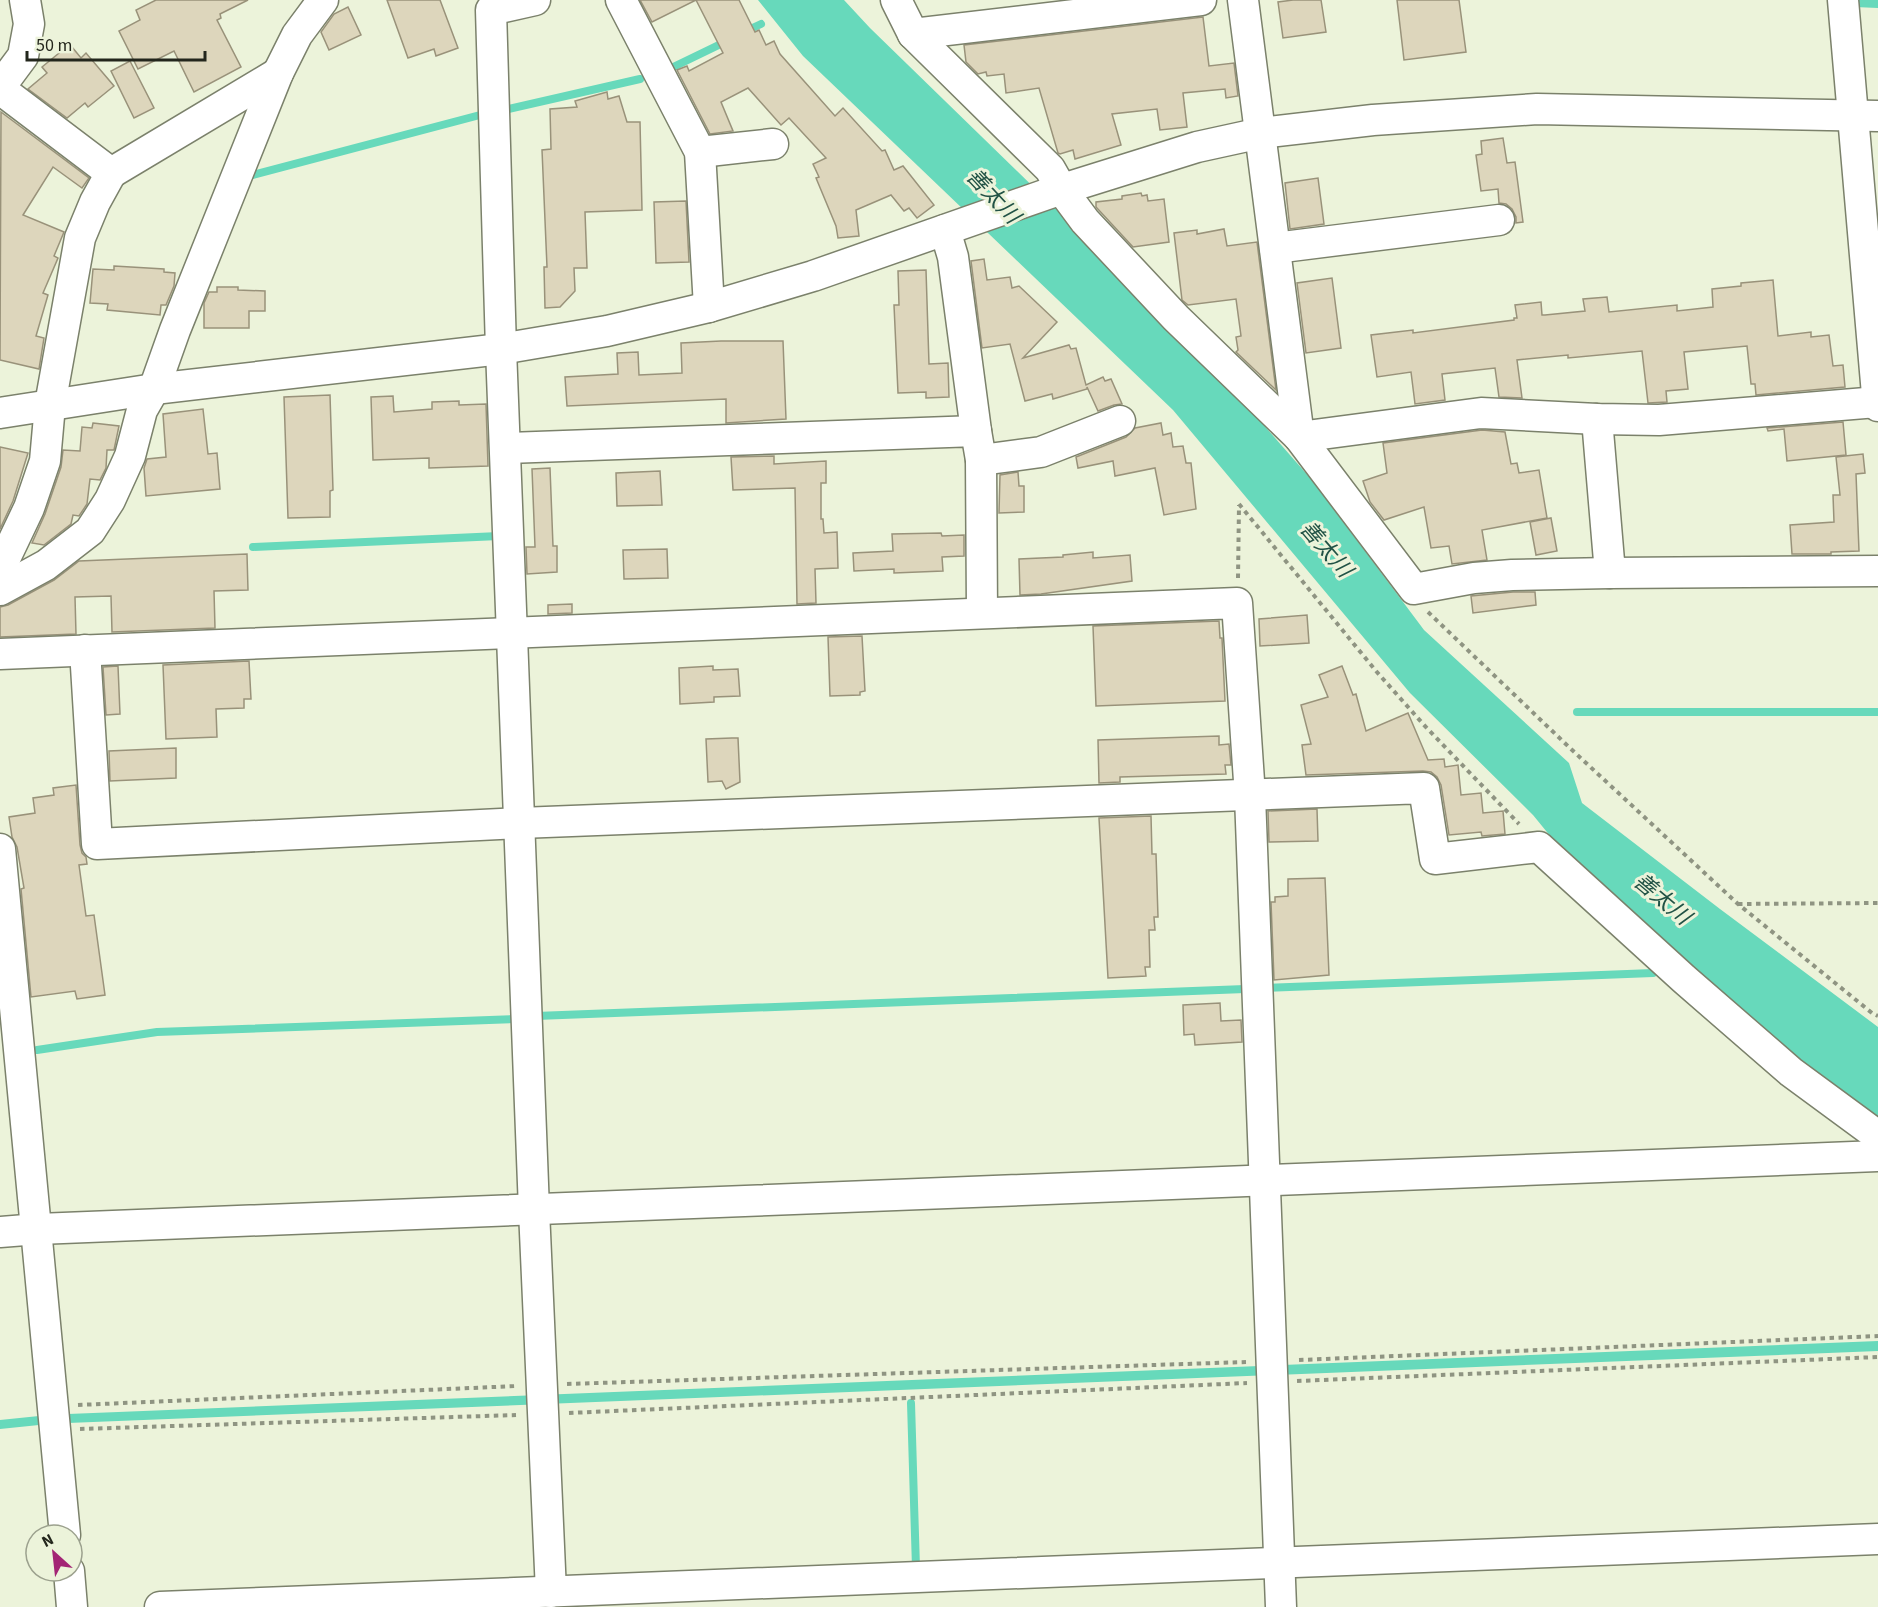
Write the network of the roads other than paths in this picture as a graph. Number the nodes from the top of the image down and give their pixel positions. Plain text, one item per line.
1 (25, 0) edge
2 (323, 0) edge
3 (535, 0) edge
4 (621, 0) edge
5 (896, 0) edge
6 (1202, 0) edge
7 (1243, 0) edge
8 (1843, 0) edge
9 (913, 34) junction
10 (278, 73) junction
11 (0, 88) edge
12 (1865, 116) edge
13 (1261, 133) junction
14 (772, 144) dead end
15 (700, 152) junction
16 (111, 173) junction
17 (1058, 191) junction
18 (1499, 220) dead end
19 (957, 226) junction
20 (1275, 248) junction
21 (709, 307) junction
22 (501, 349) junction
23 (154, 388) junction
24 (1878, 404) edge
25 (50, 405) junction
26 (0, 413) edge
27 (1597, 419) junction
28 (1120, 421) dead end
29 (976, 431) junction
30 (1299, 437) junction
31 (506, 448) junction
32 (981, 460) junction
33 (0, 569) edge
34 (1878, 571) edge
35 (1610, 573) junction
36 (0, 588) edge
37 (982, 612) junction
38 (512, 634) junction
39 (85, 650) junction
40 (0, 654) edge
41 (1250, 796) junction
42 (520, 823) junction
43 (0, 849) edge
44 (4, 931) edge
45 (1878, 1136) edge
46 (1878, 1156) edge
47 (1264, 1178) junction
48 (534, 1210) junction
49 (38, 1229) junction
50 (0, 1232) edge
51 (64, 1523) edge
52 (1878, 1539) edge
53 (1279, 1564) junction
54 (70, 1583) edge
55 (551, 1592) junction
56 (72, 1607) edge
57 (160, 1607) edge
58 (1281, 1607) edge

1 - 11 street
2 - 10 street
3 - 22 street
4 - 15 street
5 - 9 street
6 - 9 street
7 - 13 street
8 - 12 street
9 - 17 street
10 - 16 street
10 - 23 street
11 - 16 street
12 - 13 street
12 - 24 street
13 - 17 street
13 - 20 street
14 - 15 street
15 - 21 street
16 - 25 street
17 - 19 street
17 - 30 street
18 - 20 street
19 - 21 street
19 - 29 street
20 - 30 street
21 - 22 street
22 - 23 street
22 - 31 street
23 - 25 street
23 - 36 street
24 - 27 street
25 - 26 street
25 - 33 street
27 - 30 street
27 - 35 street
28 - 32 street
29 - 31 street
29 - 32 street
30 - 35 street
31 - 38 street
32 - 37 street
34 - 35 street
37 - 38 street
37 - 41 street
38 - 39 street
38 - 42 street
39 - 40 street
39 - 42 street
41 - 42 street
41 - 45 street
41 - 47 street
42 - 48 street
43 - 44 street
44 - 49 street
46 - 47 street
47 - 48 street
47 - 53 street
48 - 49 street
48 - 55 street
49 - 50 street
49 - 51 street
52 - 53 street
53 - 55 street
53 - 58 street
54 - 56 street
55 - 57 street

